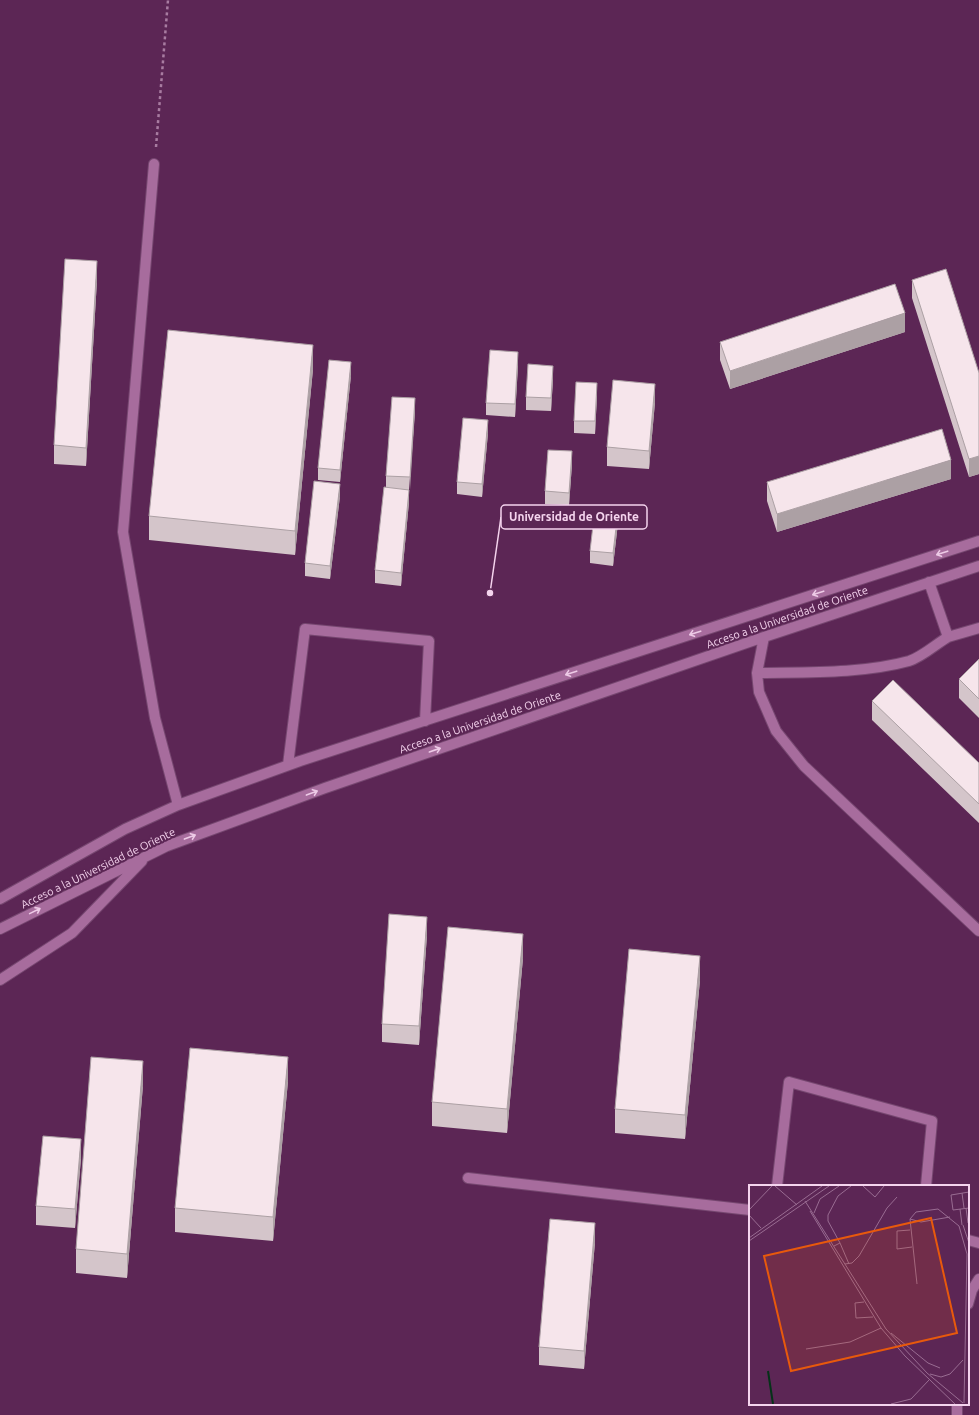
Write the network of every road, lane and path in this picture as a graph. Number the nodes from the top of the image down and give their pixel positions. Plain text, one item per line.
1 (168, 0) edge
2 (154, 164) joint
3 (979, 541) edge
4 (979, 566) edge
5 (930, 582) junction
6 (979, 628) edge
7 (764, 637) junction
8 (948, 637) junction
9 (757, 673) junction
10 (425, 721) junction
11 (288, 766) junction
12 (178, 805) junction
13 (148, 855) junction
14 (0, 899) edge
15 (0, 929) edge
16 (979, 931) edge
17 (0, 980) edge
18 (468, 1178) dead end
19 (777, 1185) edge
20 (926, 1185) edge
21 (749, 1210) edge
22 (969, 1240) edge
23 (979, 1243) edge
24 (979, 1279) edge
25 (969, 1300) edge

1 - 2 path
2 - 12 lane
3 -> 10 lane, Acceso a la Universidad de Oriente
4 - 5 lane, Acceso a la Universidad de Oriente
5 - 7 lane, Acceso a la Universidad de Oriente
5 - 8 lane
6 - 8 lane
7 - 9 lane
13 -> 7 lane, Acceso a la Universidad de Oriente
8 - 9 lane
9 - 16 lane
10 - 11 lane, Acceso a la Universidad de Oriente
10 - 11 lane
11 - 12 lane, Acceso a la Universidad de Oriente
12 - 14 lane, Acceso a la Universidad de Oriente
15 -> 13 lane, Acceso a la Universidad de Oriente
13 - 17 lane
18 - 21 lane
19 - 20 lane
22 - 23 lane
24 - 25 lane

